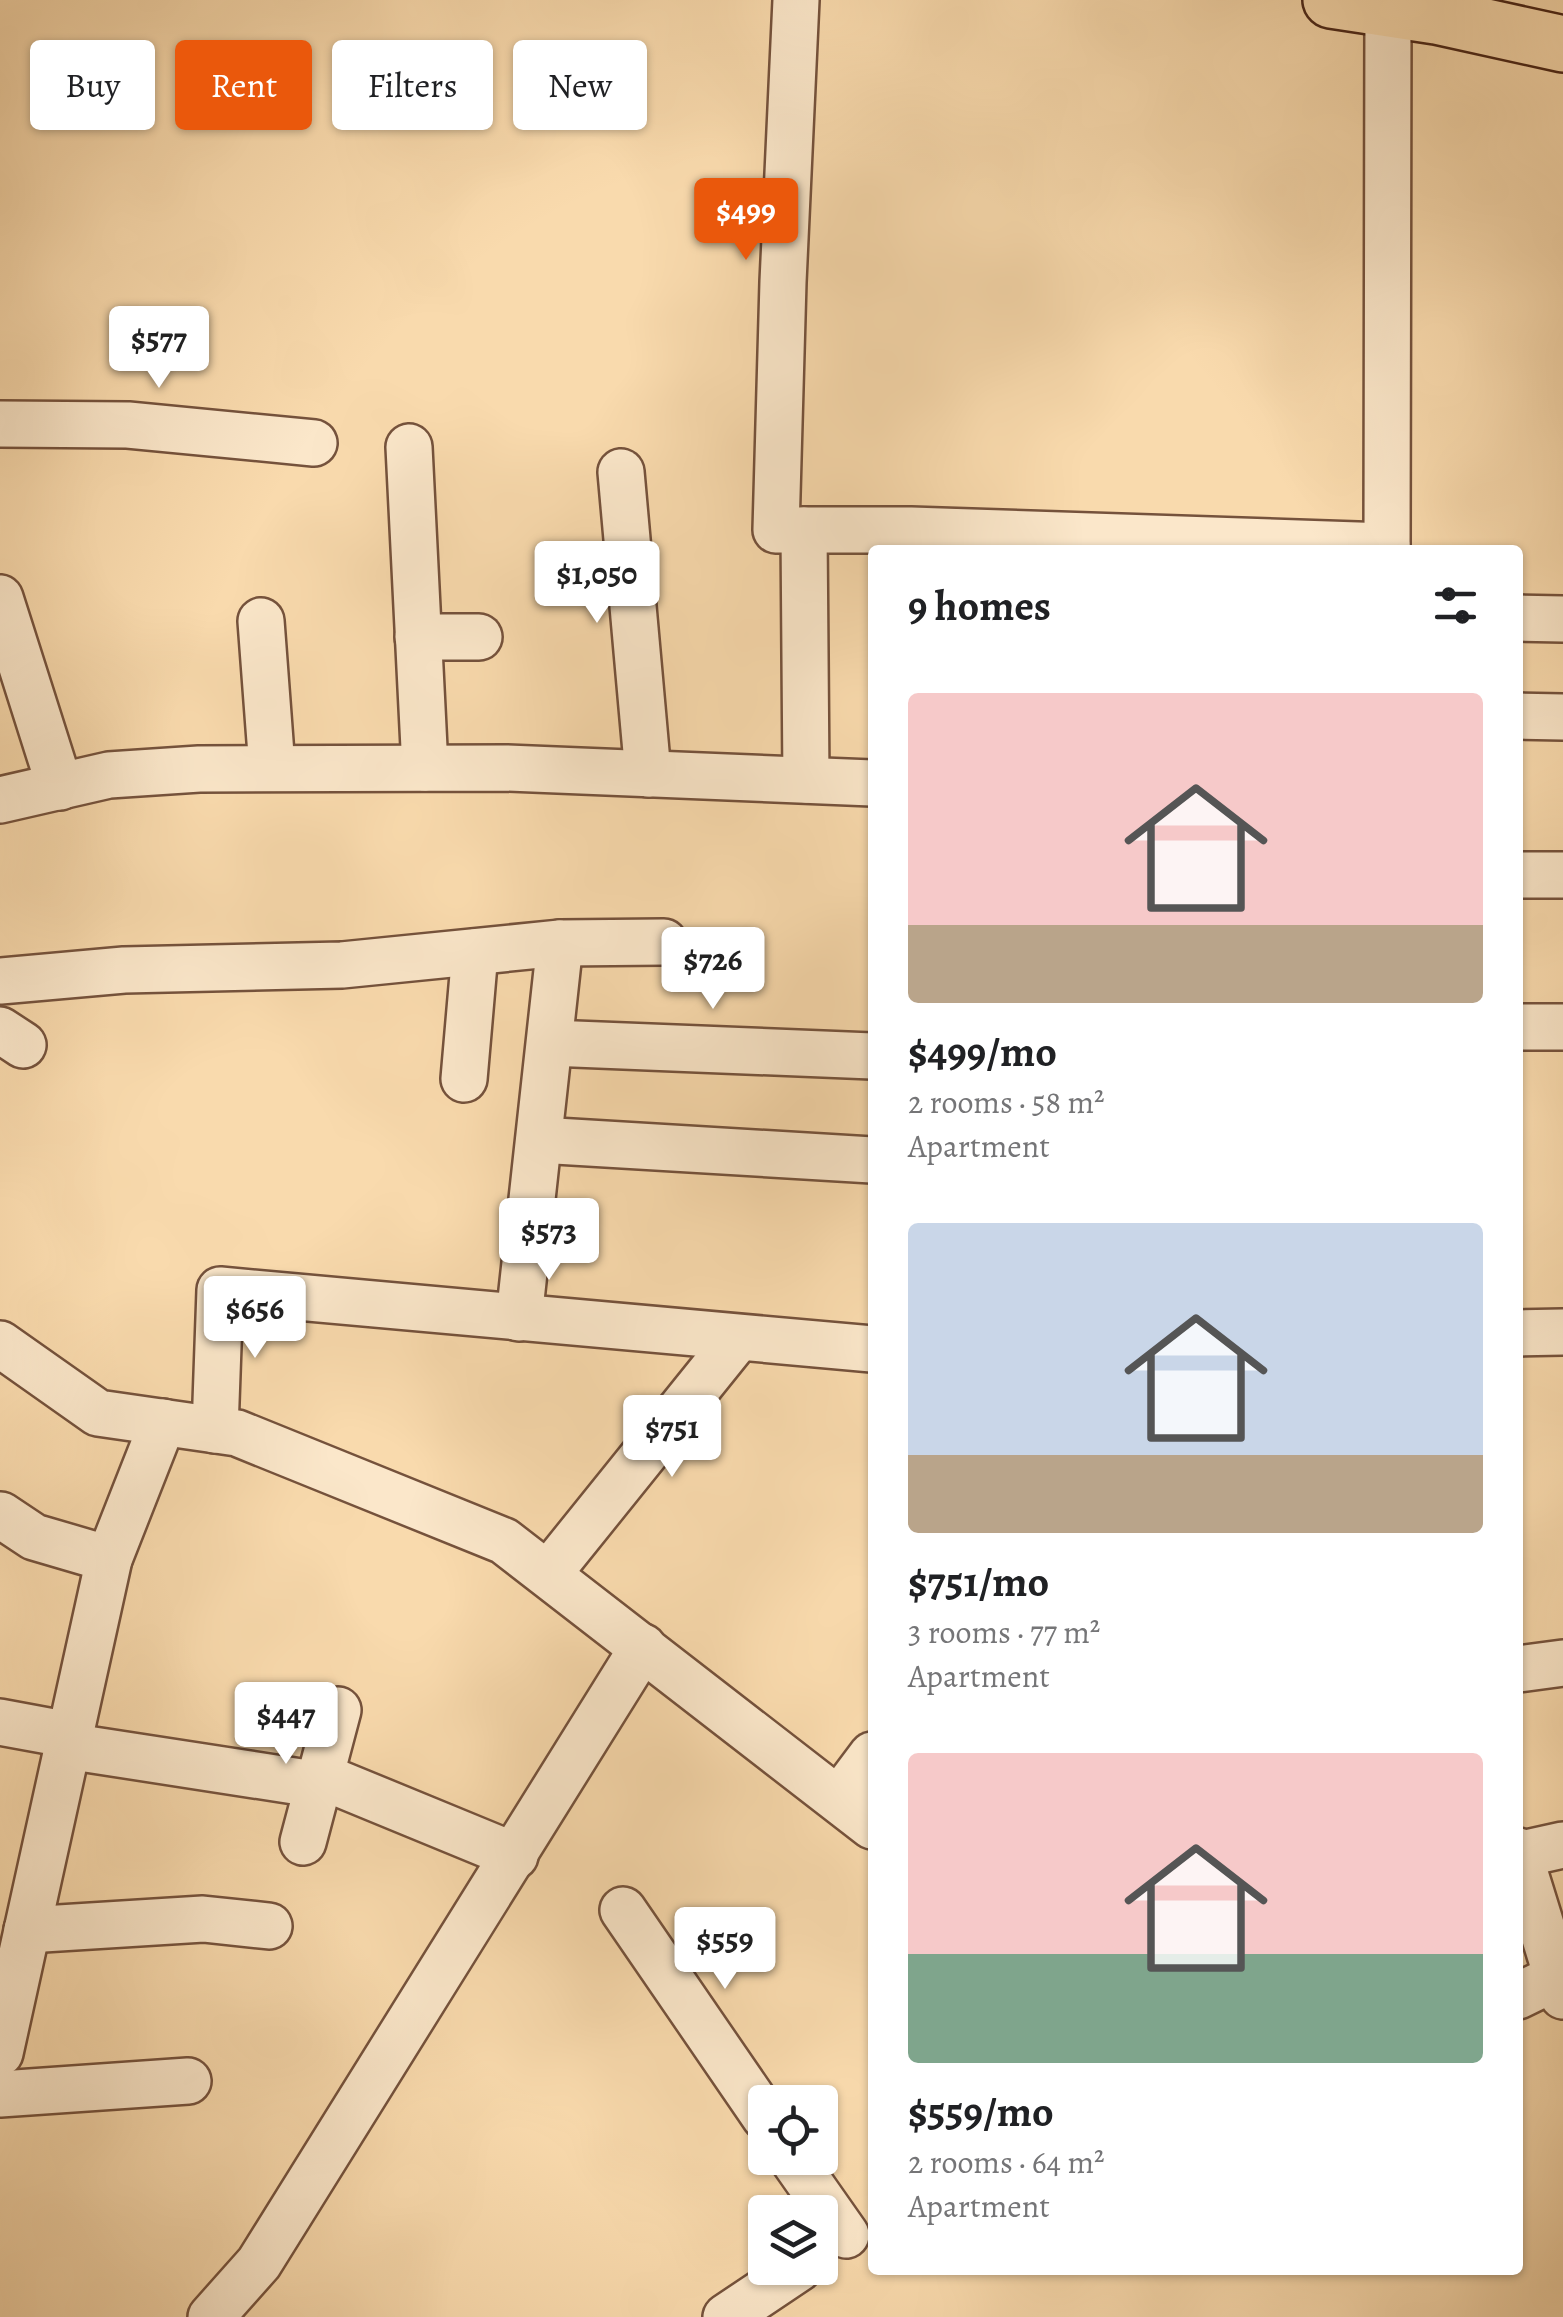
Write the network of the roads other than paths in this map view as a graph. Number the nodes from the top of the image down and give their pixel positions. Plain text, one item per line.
1 (796, 0) edge
2 (1331, 0) edge
3 (1388, 7) junction
4 (1563, 44) edge
5 (0, 424) edge
6 (314, 443) dead end
7 (409, 447) dead end
8 (622, 472) dead end
9 (804, 530) junction
10 (1308, 545) edge
11 (1388, 545) edge
12 (0, 598) edge
13 (1523, 618) edge
14 (1563, 619) edge
15 (261, 621) dead end
16 (418, 637) junction
17 (479, 637) dead end
18 (1523, 716) edge
19 (1563, 717) edge
20 (272, 768) junction
21 (425, 768) junction
22 (648, 774) junction
23 (806, 780) junction
24 (868, 783) edge
25 (60, 787) junction
26 (0, 800) edge
27 (1523, 875) edge
28 (1563, 875) edge
29 (664, 942) dead end
30 (560, 943) junction
31 (475, 952) junction
32 (0, 980) edge
33 (1523, 1027) edge
34 (1563, 1027) edge
35 (550, 1043) junction
36 (868, 1056) edge
37 (464, 1079) dead end
38 (538, 1140) junction
39 (868, 1160) edge
40 (519, 1318) junction
41 (1563, 1332) edge
42 (1523, 1333) edge
43 (738, 1338) junction
44 (0, 1344) edge
45 (868, 1350) edge
46 (163, 1422) junction
47 (215, 1430) junction
48 (1, 1516) edge
49 (109, 1558) junction
50 (548, 1574) junction
51 (643, 1647) junction
52 (1563, 1663) edge
53 (1523, 1667) edge
54 (338, 1710) dead end
55 (0, 1722) edge
56 (69, 1741) junction
57 (868, 1770) edge
58 (321, 1781) junction
59 (856, 1813) edge
60 (303, 1842) dead end
61 (1563, 1845) edge
62 (1523, 1852) edge
63 (514, 1856) junction
64 (1523, 1877) edge
65 (623, 1910) dead end
66 (270, 1926) dead end
67 (17, 1935) edge
68 (1546, 1990) edge
69 (0, 2053) edge
70 (188, 2081) dead end
71 (748, 2092) edge
72 (0, 2094) edge
73 (804, 2175) edge
74 (846, 2235) edge
75 (774, 2285) edge
76 (211, 2317) edge
77 (726, 2317) edge

1 - 9 street
2 - 3 main road
3 - 4 main road
3 - 11 street
5 - 6 street
7 - 16 street
8 - 22 street
9 - 10 street
9 - 23 street
12 - 25 street
13 - 14 street
15 - 20 street
16 - 17 street
16 - 21 street
18 - 19 street
20 - 21 street
20 - 25 street
21 - 22 street
22 - 23 street
23 - 24 street
25 - 26 street
27 - 28 street
29 - 30 street
30 - 31 street
30 - 35 street
31 - 32 street
31 - 37 street
33 - 34 street
35 - 36 street
35 - 38 street
38 - 39 street
38 - 40 street
40 - 43 street
40 - 47 street
41 - 42 street
43 - 45 street
43 - 50 street
44 - 46 street
46 - 47 street
46 - 49 street
47 - 50 street
48 - 49 street
49 - 56 street
50 - 51 street
51 - 59 street
51 - 63 street
52 - 53 street
54 - 58 street
55 - 56 street
56 - 58 street
56 - 67 street
57 - 59 street
58 - 60 street
58 - 63 street
61 - 62 street
63 - 76 street
64 - 68 street
65 - 71 street
66 - 67 street
67 - 69 street
70 - 72 street
73 - 74 street
75 - 77 street

